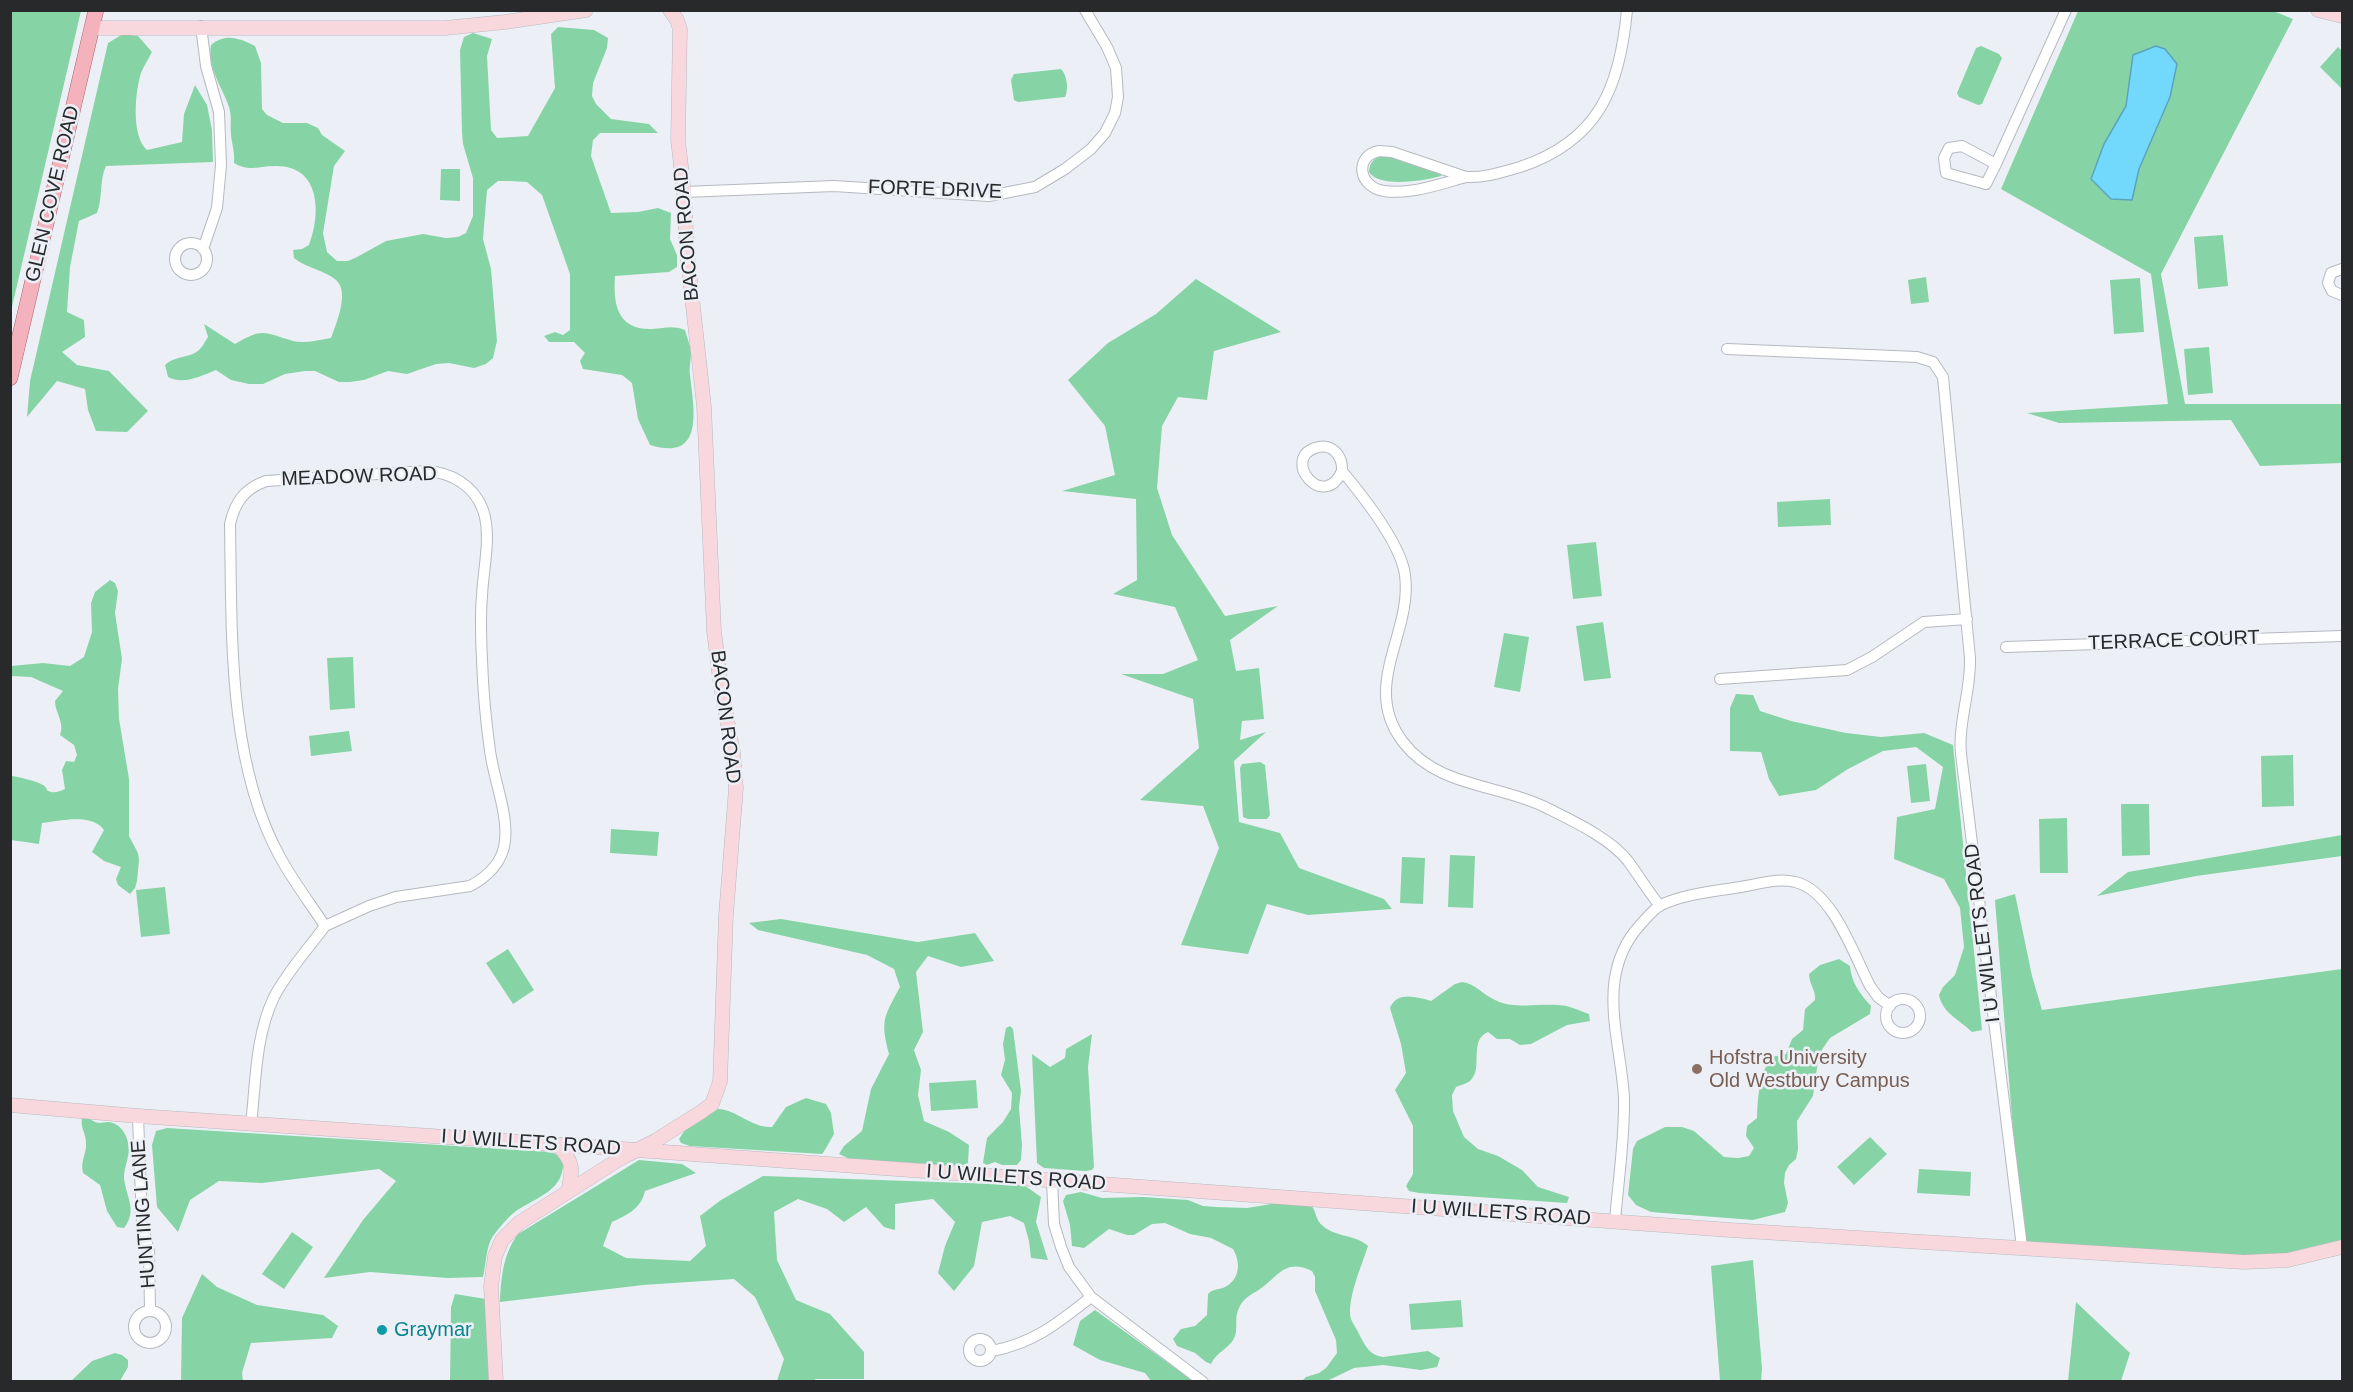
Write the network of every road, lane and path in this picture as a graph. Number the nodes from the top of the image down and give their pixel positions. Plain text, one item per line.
1 (96, 10) edge
2 (586, 10) edge
3 (670, 10) edge
4 (1085, 10) edge
5 (1627, 10) edge
6 (2066, 10) edge
7 (2318, 10) edge
8 (2343, 16) edge
9 (201, 26) junction
10 (92, 28) junction
11 (1996, 164) junction
12 (1466, 177) junction
13 (684, 192) junction
14 (203, 249) dead end
15 (2343, 269) edge
16 (2343, 294) edge
17 (1727, 350) dead end
18 (10, 378) edge
19 (1342, 471) dead end
20 (1967, 619) junction
21 (2343, 636) edge
22 (2006, 647) dead end
23 (1720, 679) dead end
24 (1660, 906) junction
25 (325, 926) junction
26 (1890, 1006) dead end
27 (10, 1105) edge
28 (138, 1116) junction
29 (251, 1124) junction
30 (558, 1145) junction
31 (637, 1150) junction
32 (1052, 1181) junction
33 (568, 1192) junction
34 (1615, 1221) junction
35 (2343, 1247) edge
36 (2022, 1248) junction
37 (1091, 1297) junction
38 (150, 1311) dead end
39 (992, 1351) dead end
40 (496, 1382) edge
41 (1203, 1382) edge

1 - 10 main road, GLEN COVE ROAD
2 - 9 street
3 - 13 street, BACON ROAD
4 - 13 street, FORTE DRIVE
5 - 12 street
6 - 11 street
7 - 8 street
9 - 10 street
9 - 14 street
10 - 18 main road, GLEN COVE ROAD
11 - 11 street
12 - 12 street
13 - 31 street, BACON ROAD
15 - 16 street
17 - 20 street, I U WILLETS ROAD
19 - 24 street
20 - 23 street
20 - 36 street, I U WILLETS ROAD
21 - 22 street, TERRACE COURT
24 - 26 street
24 - 34 street
25 - 25 street, MEADOW ROAD
25 - 29 street, MEADOW ROAD
27 - 28 street, I U WILLETS ROAD
28 - 29 street, I U WILLETS ROAD
28 - 38 street, HUNTING LANE
29 - 30 street, I U WILLETS ROAD
30 - 31 street, I U WILLETS ROAD
30 - 33 street
31 - 32 street, I U WILLETS ROAD
31 - 33 street, BACON ROAD
32 - 34 street, I U WILLETS ROAD
32 - 37 street
33 - 40 street, BACON ROAD
34 - 36 street, I U WILLETS ROAD
35 - 36 street, I U WILLETS ROAD
37 - 39 street
37 - 41 street

